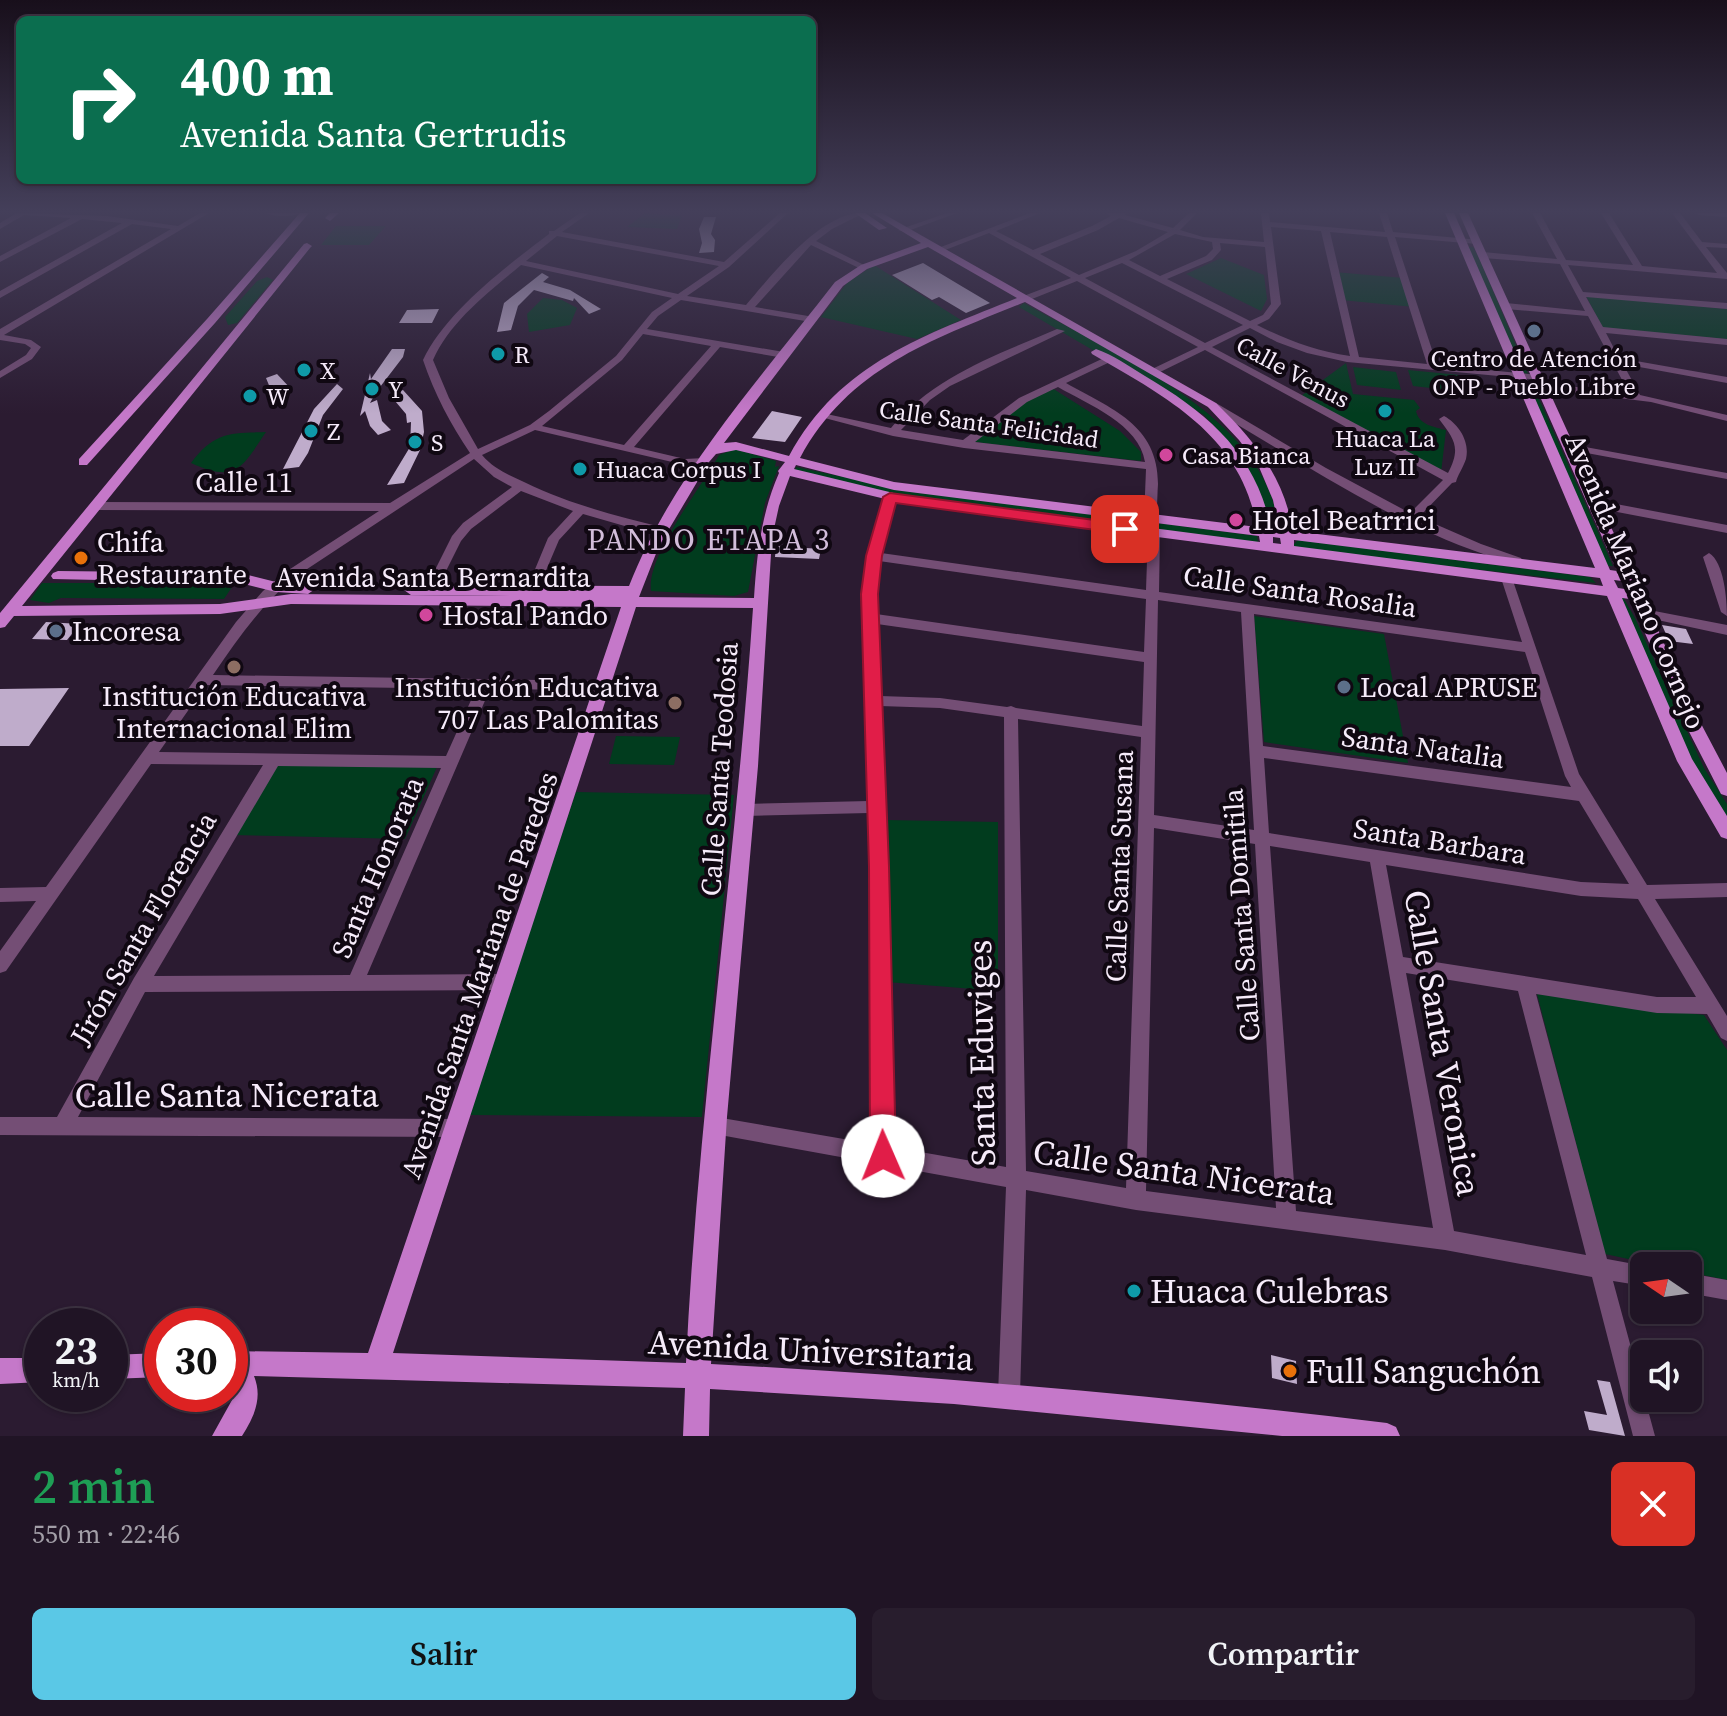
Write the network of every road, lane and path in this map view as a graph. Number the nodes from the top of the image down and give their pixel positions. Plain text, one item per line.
1 (25, 280) edge
2 (91, 280) edge
3 (236, 280) edge
4 (247, 280) edge
5 (257, 280) edge
6 (279, 280) edge
7 (500, 280) edge
8 (601, 280) edge
9 (704, 280) edge
10 (775, 280) edge
11 (845, 280) edge
12 (981, 280) edge
13 (985, 280) edge
14 (1068, 280) edge
15 (1081, 280) edge
16 (1163, 280) edge
17 (1273, 280) edge
18 (1337, 280) edge
19 (1405, 280) edge
20 (1479, 280) edge
21 (1494, 280) edge
22 (1573, 280) edge
23 (0, 281) edge
24 (18, 284) junction
25 (242, 286) junction
26 (1580, 294) junction
27 (0, 295) edge
28 (679, 297) junction
29 (1018, 301) junction
30 (1504, 303) junction
31 (1727, 306) edge
32 (749, 308) junction
33 (1590, 311) junction
34 (1266, 317) junction
35 (811, 319) junction
36 (211, 321) junction
37 (1252, 325) junction
38 (1600, 330) junction
39 (640, 331) junction
40 (1060, 331) junction
41 (0, 335) edge
42 (1270, 335) junction
43 (226, 336) junction
44 (196, 338) junction
45 (1727, 342) edge
46 (718, 344) junction
47 (1206, 347) junction
48 (780, 355) junction
49 (1355, 359) junction
50 (1616, 360) junction
51 (1104, 362) junction
52 (1433, 367) junction
53 (1153, 372) junction
54 (0, 375) edge
55 (1520, 376) junction
56 (1727, 380) edge
57 (1540, 382) junction
58 (1059, 383) junction
59 (1636, 397) junction
60 (1212, 405) junction
61 (822, 416) junction
62 (1727, 418) edge
63 (1444, 419) dead end
64 (534, 427) junction
65 (893, 433) junction
66 (964, 445) junction
67 (1569, 447) junction
68 (627, 448) junction
69 (475, 454) junction
70 (707, 457) junction
71 (83, 462) dead end
72 (787, 466) junction
73 (1151, 466) junction
74 (1727, 476) edge
75 (1452, 480) junction
76 (521, 485) junction
77 (890, 497) junction
78 (1595, 504) junction
79 (95, 506) junction
80 (392, 507) junction
81 (581, 509) junction
82 (1411, 518) junction
83 (1152, 526) junction
84 (1727, 529) edge
85 (661, 531) junction
86 (1267, 540) junction
87 (1288, 543) junction
88 (874, 556) junction
89 (1709, 557) dead end
90 (1532, 566) junction
91 (1604, 575) junction
92 (58, 576) dead end
93 (1628, 577) junction
94 (1507, 578) junction
95 (276, 587) junction
96 (431, 590) junction
97 (532, 591) junction
98 (1612, 592) junction
99 (1152, 595) junction
100 (1636, 595) junction
101 (632, 597) junction
102 (260, 603) junction
103 (760, 603) junction
104 (1247, 608) junction
105 (1727, 612) edge
106 (1644, 613) junction
107 (5, 617) edge
108 (869, 618) junction
109 (1727, 630) edge
110 (1528, 648) junction
111 (1150, 658) junction
112 (203, 680) junction
113 (485, 684) junction
114 (603, 685) junction
115 (873, 701) junction
116 (1011, 711) junction
117 (1148, 732) junction
118 (1256, 751) junction
119 (148, 758) junction
120 (274, 759) junction
121 (450, 762) junction
122 (1727, 789) edge
123 (1582, 795) junction
124 (876, 807) junction
125 (746, 810) junction
126 (1146, 820) junction
127 (1727, 832) edge
128 (1262, 838) junction
129 (1377, 858) junction
130 (1727, 890) edge
131 (1641, 892) junction
132 (49, 894) junction
133 (0, 895) edge
134 (1397, 964) junction
135 (0, 965) edge
136 (504, 982) junction
137 (355, 983) junction
138 (140, 984) junction
139 (1525, 986) junction
140 (1710, 1006) junction
141 (1727, 1032) edge
142 (63, 1125) junction
143 (0, 1126) edge
144 (716, 1126) junction
145 (454, 1128) junction
146 (883, 1156) junction
147 (1016, 1181) junction
148 (1136, 1200) junction
149 (1287, 1219) junction
150 (1445, 1240) junction
151 (1598, 1267) junction
152 (1630, 1273) edge
153 (1702, 1286) edge
154 (1727, 1290) edge
155 (377, 1364) junction
156 (248, 1365) edge
157 (24, 1370) edge
158 (0, 1371) edge
159 (697, 1377) junction
160 (1009, 1395) junction
161 (242, 1412) edge
162 (225, 1436) edge
163 (696, 1436) edge
164 (1387, 1436) edge
165 (1644, 1436) edge

1 - 24 street
2 - 41 street
3 - 36 main road
4 - 25 main road
5 - 25 main road
6 - 43 main road
7 - 69 street
8 - 28 street
9 - 28 street
10 - 32 street
11 - 35 main road, Avenida Santa Mariana de Paredes
12 - 29 main road
13 - 29 main road
14 - 29 street
15 - 47 street, Calle Venus
16 - 37 street
17 - 34 street
18 - 49 street
19 - 52 street
20 - 55 main road, Avenida Mariano Cornejo
21 - 30 main road, Avenida Mariano Cornejo
22 - 26 street
23 - 24 street
24 - 27 street
25 - 36 main road
26 - 31 street
26 - 33 street
28 - 32 street
28 - 39 street
29 - 40 main road
29 - 53 main road
29 - 61 main road, Calle Santa Teodosia
30 - 33 street
30 - 57 main road, Avenida Mariano Cornejo
32 - 35 street
33 - 38 street
34 - 37 street
34 - 42 street
35 - 48 main road, Avenida Santa Mariana de Paredes
36 - 43 main road
36 - 44 main road
37 - 42 street
37 - 47 street
38 - 45 street
38 - 50 street
39 - 46 street
39 - 64 street
40 - 51 main road
40 - 65 street
41 - 54 street
42 - 49 street
43 - 44 main road
43 - 79 main road
44 - 71 main road
46 - 48 street
46 - 68 street
47 - 53 street
47 - 75 street, Calle Venus
48 - 70 main road, Avenida Santa Mariana de Paredes
49 - 52 street
50 - 56 street
50 - 59 street
51 - 58 street
51 - 86 main road
52 - 55 street
53 - 60 main road
55 - 57 street
55 - 91 main road, Avenida Mariano Cornejo
57 - 59 street
57 - 67 main road, Avenida Mariano Cornejo
58 - 66 street
58 - 73 street, Calle Santa Susana
59 - 62 street
60 - 82 street
60 - 87 main road
61 - 65 street, Calle Santa Felicidad
61 - 72 main road, Calle Santa Teodosia
63 - 75 street
64 - 68 street
64 - 69 street
65 - 66 street, Calle Santa Felicidad
66 - 73 street, Calle Santa Felicidad
67 - 74 street
67 - 78 main road, Avenida Mariano Cornejo
68 - 70 street
69 - 76 street
69 - 80 street
70 - 72 main road
70 - 85 main road, Avenida Santa Mariana de Paredes
72 - 77 main road
72 - 83 main road
72 - 103 main road, Calle Santa Teodosia
73 - 83 street, Calle Santa Susana
75 - 82 street
76 - 81 street
76 - 96 street
77 - 83 main road
77 - 88 street
78 - 84 street
78 - 93 main road, Avenida Mariano Cornejo
79 - 80 street, Calle 11
79 - 107 main road
80 - 95 street
81 - 85 street
81 - 97 street
82 - 90 street
83 - 86 main road
83 - 99 street, Calle Santa Susana
85 - 101 main road, Avenida Santa Mariana de Paredes
86 - 87 main road
87 - 90 main road
87 - 94 main road
88 - 99 street, Calle Santa Rosalia
88 - 108 street
89 - 105 street
90 - 91 main road
91 - 93 main road
91 - 98 main road, Avenida Mariano Cornejo
92 - 95 main road, Avenida Santa Bernardita
93 - 100 main road, Avenida Mariano Cornejo
94 - 98 main road
94 - 110 street
95 - 96 main road, Avenida Santa Bernardita
95 - 102 street
96 - 97 main road, Avenida Santa Bernardita
97 - 101 main road, Avenida Santa Bernardita
98 - 100 main road
98 - 127 main road, Avenida Mariano Cornejo
99 - 104 street, Calle Santa Rosalia
99 - 111 street, Calle Santa Susana
100 - 106 main road, Avenida Mariano Cornejo
101 - 102 main road, Avenida Santa Bernardita
101 - 103 main road, Avenida Santa Bernardita
101 - 114 main road, Avenida Santa Mariana de Paredes
102 - 107 main road, Avenida Santa Bernardita
102 - 112 street
103 - 125 main road, Calle Santa Teodosia
104 - 110 street, Calle Santa Rosalia
104 - 118 street, Calle Santa Domitila
106 - 109 street
106 - 122 main road, Avenida Mariano Cornejo
108 - 111 street
108 - 115 street
110 - 123 street
111 - 117 street, Calle Santa Susana
112 - 113 street
112 - 119 street
113 - 114 street
113 - 121 street, Santa Honorata
114 - 136 main road, Avenida Santa Mariana de Paredes
115 - 116 street
115 - 124 street
116 - 117 street
116 - 147 street, Santa Eduviges
117 - 126 street, Calle Santa Susana
118 - 123 street, Santa Natalia
118 - 128 street, Calle Santa Domitila
119 - 120 street
119 - 132 street
120 - 121 street
120 - 138 street, Jirón Santa Florencia
121 - 137 street, Santa Honorata
123 - 131 street
124 - 125 street
124 - 146 street
125 - 144 main road, Calle Santa Teodosia
126 - 128 street, Santa Barbara
126 - 148 street, Calle Santa Susana
128 - 129 street, Santa Barbara
128 - 149 street, Calle Santa Domitila
129 - 131 street, Santa Barbara
129 - 134 street, Calle Santa Veronica
130 - 131 street, Santa Barbara
131 - 140 street
132 - 133 street
132 - 135 street
134 - 139 street
134 - 150 street, Calle Santa Veronica
136 - 137 street
136 - 145 main road, Avenida Santa Mariana de Paredes
137 - 138 street
138 - 142 street, Jirón Santa Florencia
139 - 140 street
139 - 151 street
140 - 141 street
142 - 143 street, Calle Santa Nicerata
142 - 145 street, Calle Santa Nicerata
144 - 146 street, Calle Santa Nicerata
144 - 159 main road, Calle Santa Teodosia
145 - 155 main road, Avenida Santa Mariana de Paredes
146 - 147 street, Calle Santa Nicerata
147 - 148 street, Calle Santa Nicerata
147 - 160 street, Santa Eduviges
148 - 149 street, Calle Santa Nicerata
149 - 150 street, Calle Santa Nicerata
150 - 151 street, Calle Santa Nicerata
151 - 152 street, Calle Santa Nicerata
151 - 165 street
153 - 154 street
155 - 156 main road, Avenida Universitaria
155 - 159 main road, Avenida Universitaria
157 - 158 main road
159 - 160 main road, Avenida Universitaria
159 - 163 main road, Calle Santa Teodosia
160 - 164 main road, Avenida Universitaria
161 - 162 main road

